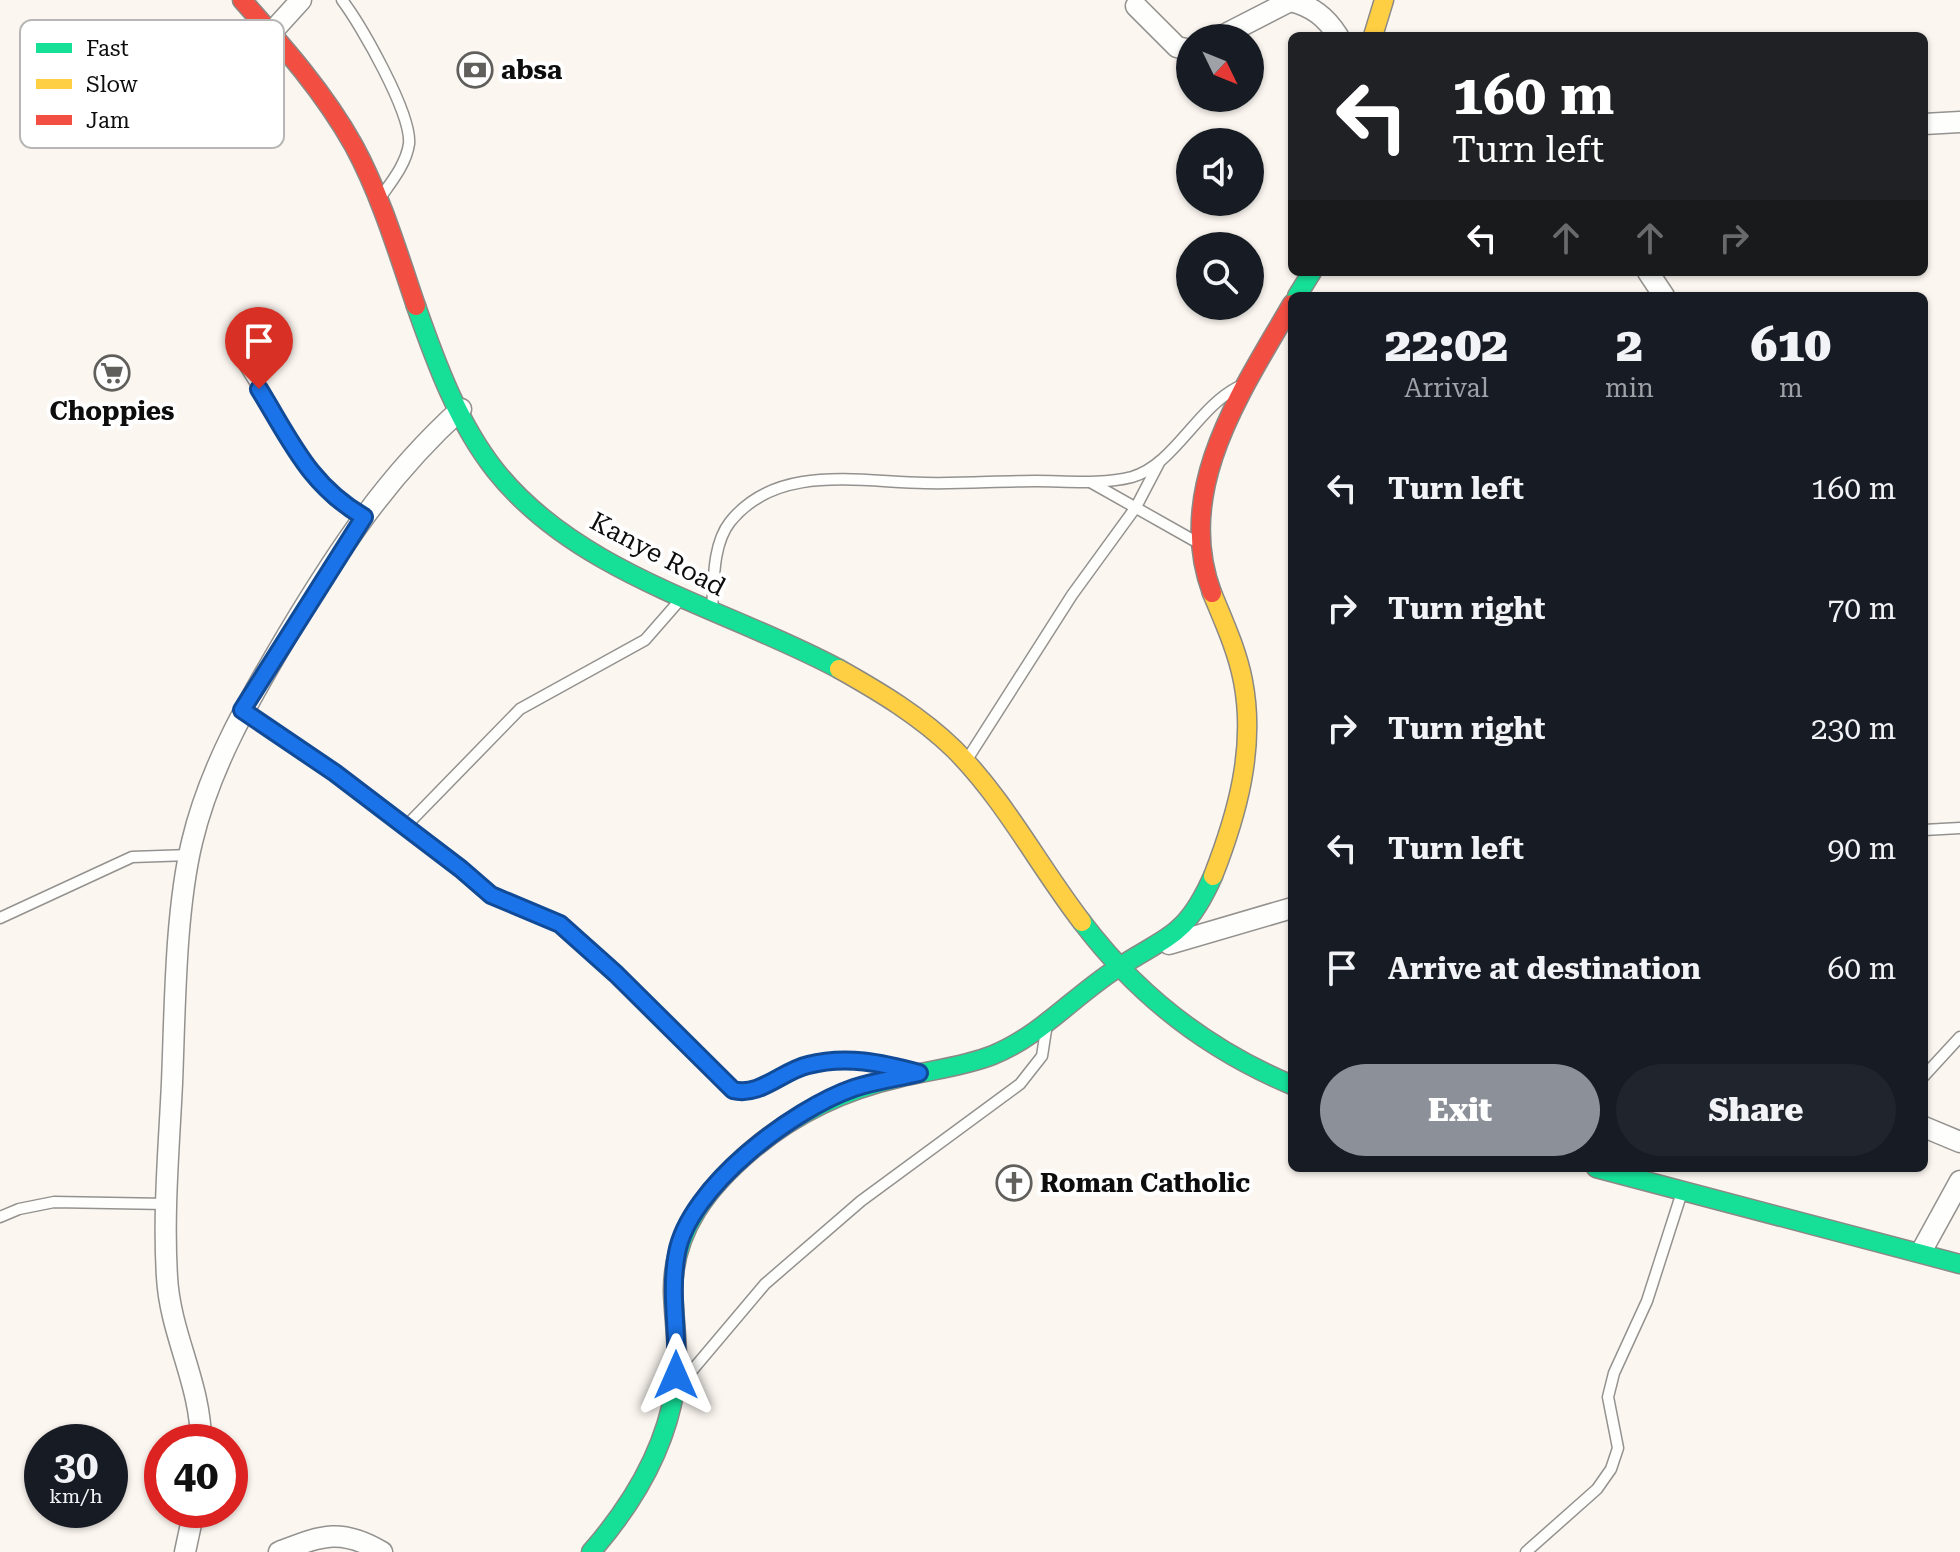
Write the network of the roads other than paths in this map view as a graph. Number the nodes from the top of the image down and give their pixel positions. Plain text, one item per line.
1 (242, 0) edge
2 (301, 0) edge
3 (342, 0) edge
4 (1384, 0) edge
5 (1136, 6) dead end
6 (260, 20) edge
7 (283, 20) edge
8 (1245, 24) edge
9 (1335, 32) edge
10 (1374, 32) edge
11 (1176, 46) edge
12 (284, 50) edge
13 (1960, 122) edge
14 (1928, 124) edge
15 (378, 202) junction
16 (1288, 311) edge
17 (243, 363) dead end
18 (1250, 380) junction
19 (461, 409) junction
20 (1160, 461) junction
21 (1091, 482) junction
22 (1136, 507) junction
23 (364, 517) junction
24 (1199, 543) junction
25 (681, 599) junction
26 (711, 613) junction
27 (242, 710) junction
28 (966, 761) junction
29 (404, 828) junction
30 (1960, 828) edge
31 (1928, 830) edge
32 (190, 855) junction
33 (1288, 909) edge
34 (0, 918) edge
35 (1165, 945) junction
36 (1117, 969) junction
37 (1047, 1021) junction
38 (1960, 1037) edge
39 (1928, 1072) edge
40 (919, 1073) junction
41 (1288, 1083) edge
42 (1928, 1129) edge
43 (1960, 1142) edge
44 (1612, 1172) edge
45 (1960, 1181) edge
46 (1682, 1190) junction
47 (167, 1204) junction
48 (0, 1217) edge
49 (1921, 1252) junction
50 (1960, 1264) edge
51 (675, 1391) junction
52 (199, 1424) edge
53 (189, 1528) edge
54 (183, 1551) edge
55 (279, 1552) edge
56 (382, 1552) edge
57 (591, 1552) edge
58 (1526, 1552) edge

1 - 6 main road, Kanye Road
2 - 7 street
3 - 15 lane
4 - 10 main road
5 - 11 street
8 - 9 street
12 - 15 main road, Kanye Road
13 - 14 street
15 - 19 main road, Kanye Road
16 - 18 main road
17 - 23 lane
18 - 20 lane
18 - 24 main road
19 - 23 street
19 - 25 main road, Kanye Road
20 - 21 lane
20 - 22 lane
21 - 22 lane
21 - 26 lane
22 - 24 lane
22 - 28 lane
23 - 27 street
24 - 35 main road
25 - 26 main road, Kanye Road
25 - 29 lane
26 - 28 main road, Kanye Road
27 - 29 lane
27 - 32 street
28 - 36 main road, Kanye Road
29 - 40 lane
30 - 31 lane
32 - 34 lane
32 - 47 street
33 - 35 street
35 - 36 main road
36 - 37 main road
36 - 41 main road, Kanye Road
37 - 40 main road
37 - 51 lane
38 - 39 lane
40 - 51 main road
42 - 43 street
44 - 46 main road
45 - 49 street
46 - 49 main road
46 - 58 lane
47 - 48 lane
47 - 52 street
49 - 50 main road
51 - 57 main road
53 - 54 street
55 - 56 street

